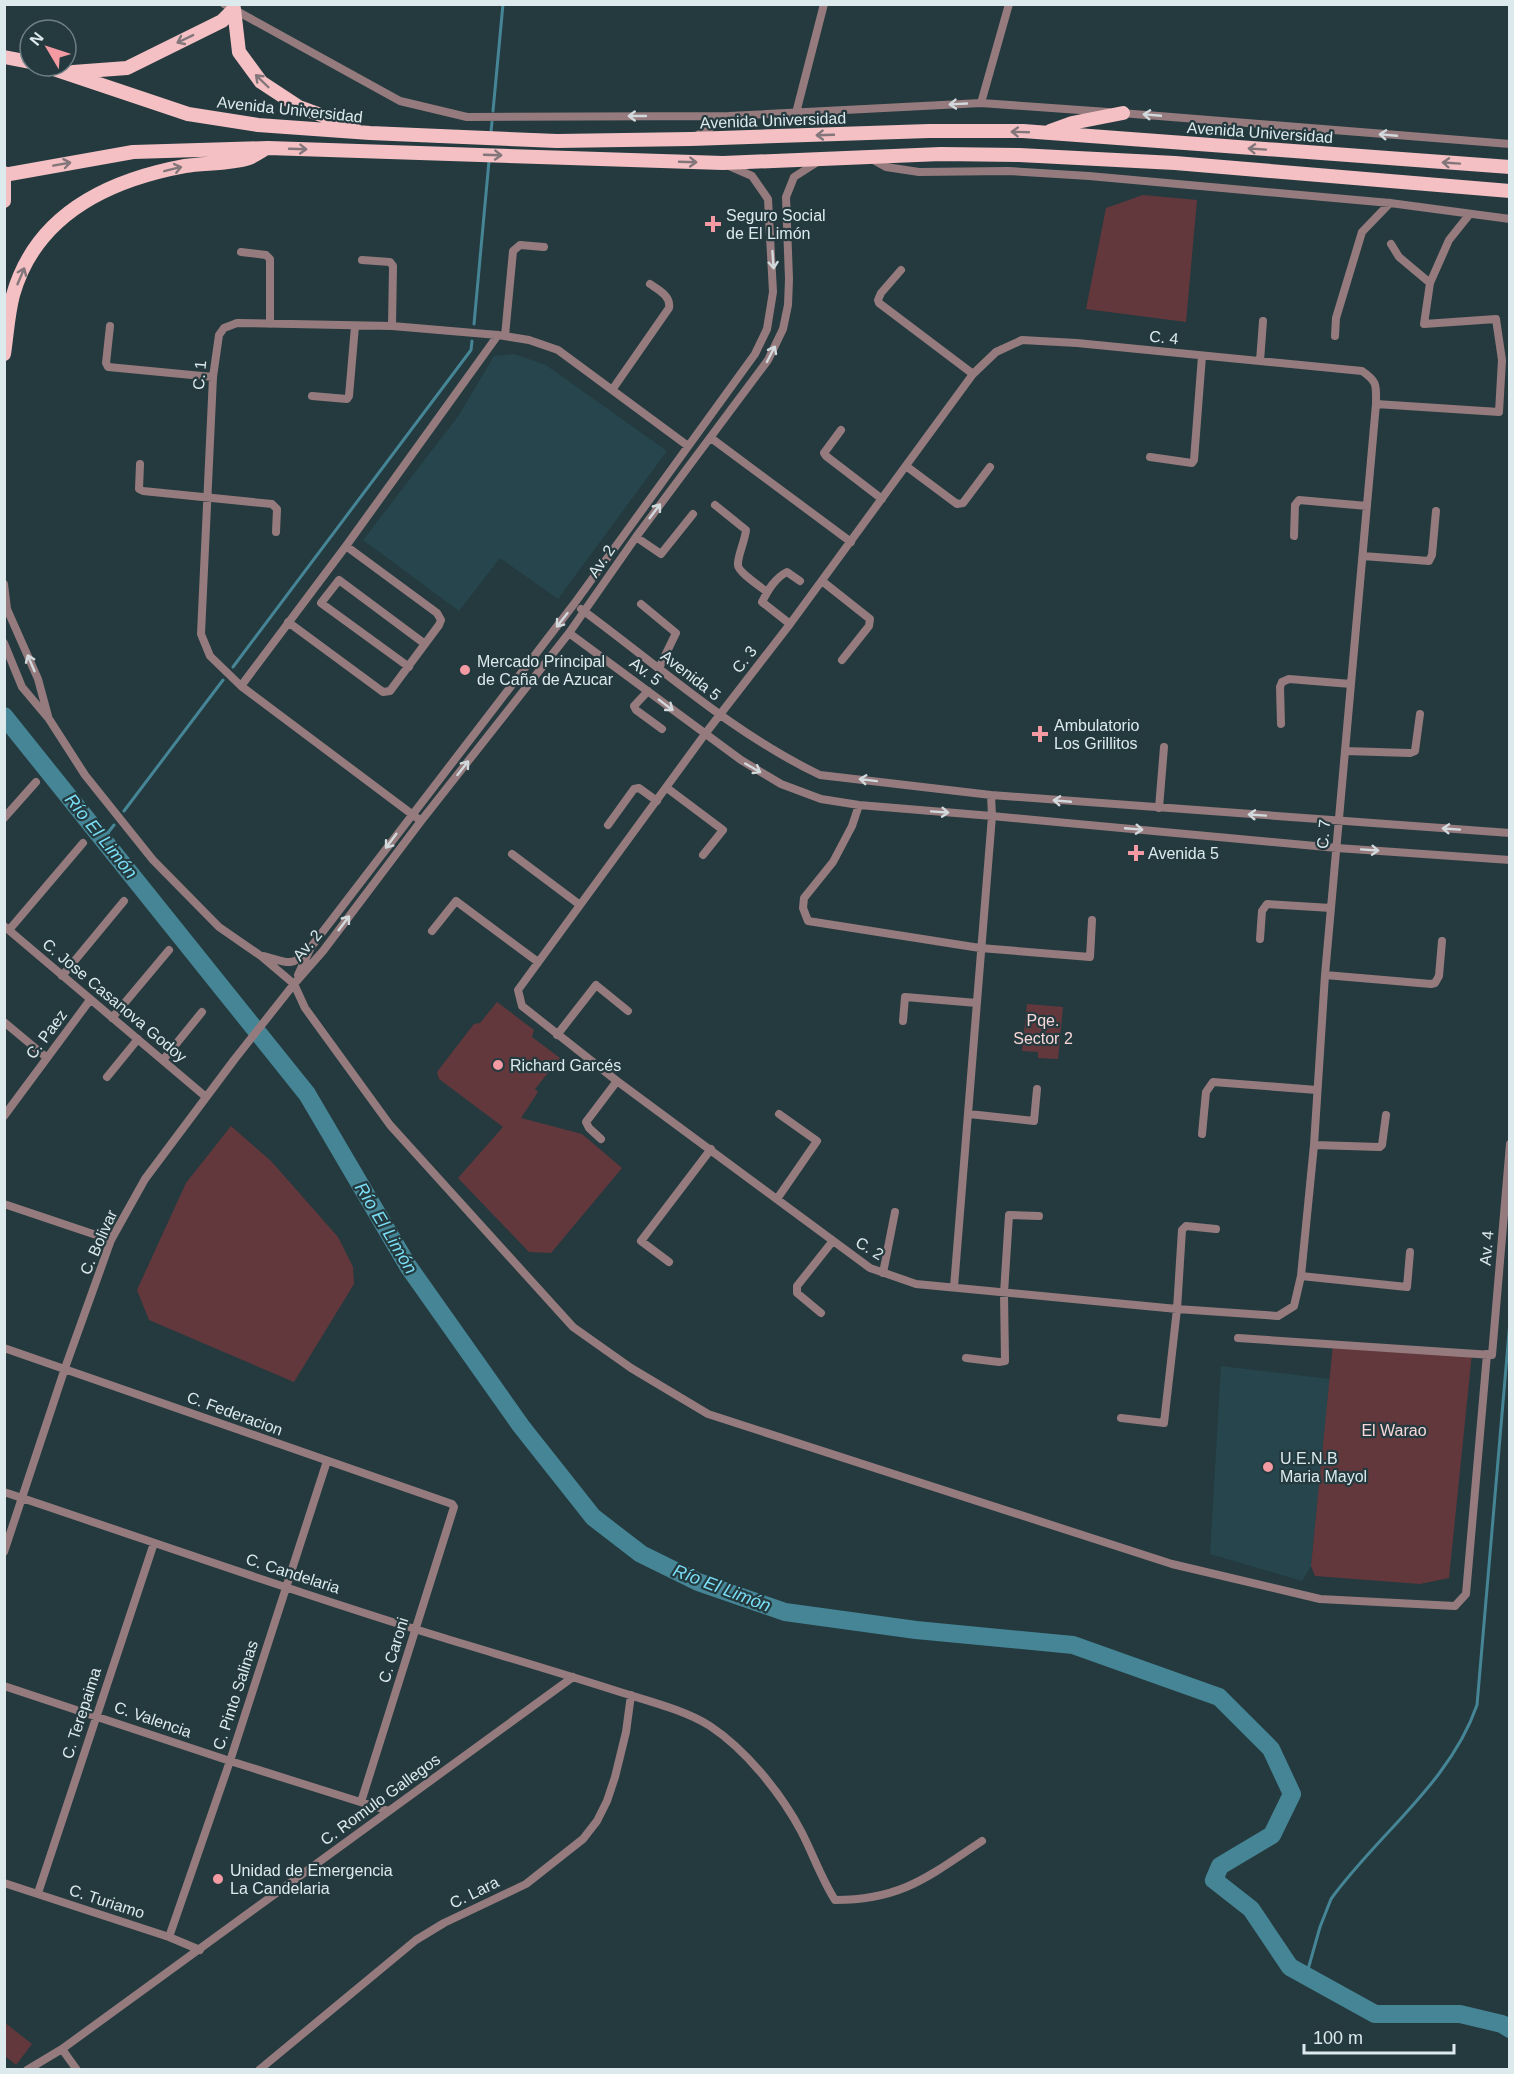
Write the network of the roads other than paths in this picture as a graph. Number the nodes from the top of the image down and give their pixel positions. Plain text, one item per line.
1 (824, 4) edge
2 (1009, 4) edge
3 (231, 6) edge
4 (78, 72) edge
5 (78, 76) edge
6 (981, 103) junction
7 (796, 113) junction
8 (1123, 113) junction
9 (729, 116) junction
10 (370, 133) junction
11 (1044, 133) junction
12 (691, 139) junction
13 (1509, 144) edge
14 (268, 148) junction
15 (866, 156) junction
16 (820, 160) junction
17 (723, 163) junction
18 (1509, 167) edge
19 (5, 174) edge
20 (1509, 191) edge
21 (4, 201) edge
22 (1390, 203) junction
23 (1469, 215) junction
24 (1509, 219) edge
25 (1391, 244) dead end
26 (544, 247) dead end
27 (241, 252) dead end
28 (362, 260) dead end
29 (901, 270) dead end
30 (1430, 283) junction
31 (651, 284) dead end
32 (1263, 321) dead end
33 (270, 324) junction
34 (110, 326) dead end
35 (355, 326) junction
36 (392, 326) junction
37 (501, 335) junction
38 (1335, 336) dead end
39 (4, 354) edge
40 (1202, 356) junction
41 (1260, 361) junction
42 (1362, 371) joint
43 (973, 374) junction
44 (213, 377) junction
45 (612, 390) junction
46 (312, 396) dead end
47 (1376, 404) junction
48 (840, 430) dead end
49 (711, 438) junction
50 (688, 446) junction
51 (1150, 457) dead end
52 (140, 464) dead end
53 (906, 466) junction
54 (990, 467) dead end
55 (208, 497) junction
56 (882, 499) junction
57 (715, 506) dead end
58 (1366, 506) junction
59 (1436, 511) dead end
60 (693, 514) dead end
61 (276, 532) dead end
62 (1294, 536) dead end
63 (636, 537) junction
64 (850, 542) junction
65 (346, 546) junction
66 (1363, 556) junction
67 (800, 581) dead end
68 (822, 581) junction
69 (4, 584) edge
70 (767, 592) junction
71 (574, 604) junction
72 (641, 604) dead end
73 (584, 612) junction
74 (288, 622) junction
75 (790, 624) junction
76 (569, 633) junction
77 (4, 643) edge
78 (425, 644) junction
79 (842, 660) dead end
80 (409, 667) junction
81 (659, 668) junction
82 (1351, 684) junction
83 (241, 686) junction
84 (648, 692) junction
85 (1420, 714) dead end
86 (719, 715) junction
87 (49, 719) junction
88 (1281, 724) dead end
89 (662, 729) dead end
90 (705, 734) junction
91 (1164, 747) dead end
92 (1345, 751) junction
93 (36, 782) dead end
94 (667, 788) junction
95 (991, 795) junction
96 (657, 801) junction
97 (859, 805) junction
98 (1159, 808) junction
99 (412, 814) junction
100 (992, 816) junction
101 (4, 818) edge
102 (422, 821) junction
103 (1339, 821) junction
104 (608, 825) dead end
105 (1509, 833) edge
106 (83, 843) dead end
107 (1337, 848) junction
108 (512, 854) dead end
109 (703, 855) dead end
110 (1509, 860) edge
111 (124, 901) dead end
112 (580, 904) junction
113 (1331, 908) junction
114 (1092, 920) dead end
115 (7, 928) edge
116 (432, 931) dead end
117 (1260, 939) dead end
118 (1442, 941) dead end
119 (311, 946) junction
120 (981, 948) junction
121 (169, 950) dead end
122 (261, 956) junction
123 (538, 962) junction
124 (1325, 975) junction
125 (62, 976) junction
126 (294, 984) junction
127 (518, 990) joint
128 (90, 1000) junction
129 (977, 1003) junction
130 (628, 1011) dead end
131 (202, 1012) dead end
132 (112, 1018) junction
133 (903, 1021) dead end
134 (4, 1023) edge
135 (558, 1035) junction
136 (138, 1039) junction
137 (46, 1057) junction
138 (163, 1060) junction
139 (107, 1077) dead end
140 (617, 1081) junction
141 (1037, 1089) dead end
142 (1317, 1090) junction
143 (206, 1097) junction
144 (779, 1114) dead end
145 (969, 1114) junction
146 (1386, 1115) dead end
147 (4, 1116) edge
148 (1202, 1134) dead end
149 (602, 1139) dead end
150 (1509, 1143) edge
151 (1314, 1145) junction
152 (711, 1149) junction
153 (777, 1198) junction
154 (4, 1204) edge
155 (895, 1212) dead end
156 (1039, 1216) dead end
157 (1216, 1229) dead end
158 (111, 1240) junction
159 (832, 1242) junction
160 (1410, 1252) dead end
161 (669, 1262) dead end
162 (883, 1273) junction
163 (1301, 1276) junction
164 (954, 1287) junction
165 (1004, 1293) junction
166 (1294, 1306) joint
167 (1177, 1309) junction
168 (821, 1312) dead end
169 (1238, 1338) dead end
170 (4, 1348) edge
171 (1489, 1354) junction
172 (966, 1358) dead end
173 (65, 1368) junction
174 (1121, 1418) dead end
175 (327, 1461) junction
176 (4, 1492) edge
177 (23, 1498) junction
178 (454, 1507) joint
179 (154, 1543) junction
180 (4, 1552) edge
181 (286, 1587) junction
182 (415, 1629) junction
183 (573, 1677) junction
184 (4, 1686) edge
185 (631, 1695) junction
186 (96, 1716) junction
187 (230, 1761) junction
188 (362, 1802) junction
189 (389, 1811) junction
190 (982, 1841) dead end
191 (4, 1883) edge
192 (38, 1893) junction
193 (169, 1937) junction
194 (200, 1950) junction
195 (62, 2049) junction
196 (27, 2070) edge
197 (77, 2070) edge
198 (259, 2070) edge

1 - 7 street
2 - 6 street
3 -> 4 main road
9 -> 3 street, Avenida Universidad
10 -> 3 main road
5 - 10 main road, Avenida Universidad
6 -> 7 street, Avenida Universidad
6 - 8 street, Avenida Universidad
7 - 9 street, Avenida Universidad
8 - 11 main road
13 -> 8 street, Avenida Universidad
9 - 12 street
10 - 12 main road, Avenida Universidad
11 -> 12 main road, Avenida Universidad
18 -> 11 main road, Avenida Universidad
14 -> 17 main road
19 -> 14 main road
39 -> 14 main road
15 - 16 main road
15 - 20 main road
15 - 22 street
16 - 17 main road
49 -> 16 street, Av. 2
17 -> 50 street, Av. 2
19 - 21 main road
22 - 23 street
22 - 38 street
23 - 24 street
23 - 30 street
25 - 30 street
26 - 37 street
27 - 33 street
28 - 36 street
29 - 43 street
30 - 47 street
31 - 45 street
32 - 41 street
33 - 35 street, C. 1
33 - 44 street, C. 1
34 - 44 street
35 - 36 street, C. 1
35 - 46 street
36 - 37 street, C. 1
37 - 45 street, C. 1
37 - 65 street
40 - 41 street, C. 4
40 - 43 street, C. 4
40 - 51 street
41 - 42 street, C. 4
42 - 47 street, C. 7
43 - 53 street, C. 3
44 - 55 street, C. 1
45 - 50 street, C. 1
47 - 58 street, C. 7
48 - 56 street
63 -> 49 street, Av. 2
49 - 64 street
50 - 71 street, Av. 2
52 - 55 street
53 - 54 street
53 - 56 street, C. 3
55 - 61 street
55 - 83 street, C. 1
56 - 64 street, C. 3
57 - 70 street
58 - 62 street
58 - 66 street, C. 7
59 - 66 street
60 - 63 street
63 - 73 street, Av. 2
64 - 68 street, C. 3
65 - 74 street
65 - 78 street
66 - 82 street, C. 7
67 - 70 street
68 - 75 street, C. 3
68 - 79 street
87 -> 69 street
70 - 75 street
71 - 73 street, Avenida 5
71 -> 99 street, Av. 2
72 - 81 street
73 - 76 street, Av. 2
73 - 81 street, Avenida 5
74 - 80 street
74 - 83 street
75 - 86 street, C. 3
76 - 84 street, Av. 5
102 -> 76 street, Av. 2
77 - 87 street
78 - 80 street
78 - 80 street
81 - 86 street, Avenida 5
82 - 88 street
82 - 92 street, C. 7
83 - 99 street, C. 1
84 - 89 street
84 -> 90 street, Av. 5
85 - 92 street
86 - 90 street, C. 3
95 -> 86 street, Avenida 5
87 - 122 street
90 - 94 street, C. 3
90 -> 97 street
91 - 98 street
92 - 103 street, C. 7
93 - 101 street
94 - 96 street, C. 3
94 - 109 street
98 -> 95 street, Avenida 5
95 - 100 street
96 - 104 street
96 - 112 street, C. 3
97 -> 100 street
97 - 120 street
103 -> 98 street, Avenida 5
99 - 102 street, C. 1
99 -> 119 street, Av. 2
100 -> 107 street
100 - 120 street
126 -> 102 street, Av. 2
105 -> 103 street, Avenida 5
103 - 107 street, C. 7
106 - 115 street
107 -> 110 street
107 - 113 street, C. 7
108 - 112 street
111 - 125 street
112 - 123 street, C. 3
113 - 117 street
113 - 124 street, C. 7
114 - 120 street
115 - 125 street, C. Jose Casanova Godoy
116 - 123 street
118 - 124 street
119 - 122 street
119 - 126 street, Av. 2
120 - 129 street
121 - 132 street
122 - 126 street
123 - 127 street, C. 3
124 - 142 street, C. 7
125 - 128 street, C. Jose Casanova Godoy
126 - 143 street, C. Bolivar
126 - 171 street, Av. 4
127 - 135 street, C. 2
128 - 132 street, C. Jose Casanova Godoy
128 - 137 street, C. Paez
129 - 133 street
129 - 145 street
130 - 135 street
131 - 138 street
132 - 136 street, C. Jose Casanova Godoy
134 - 137 street
135 - 140 street, C. 2
136 - 138 street, C. Jose Casanova Godoy
136 - 139 street
137 - 147 street, C. Paez
138 - 143 street, C. Jose Casanova Godoy
140 - 149 street
140 - 152 street, C. 2
141 - 145 street
142 - 148 street
142 - 151 street, C. 7
143 - 158 street, C. Bolivar
144 - 153 street
145 - 164 street
146 - 151 street
150 - 171 street, Av. 4
151 - 163 street, C. 7
152 - 153 street, C. 2
152 - 161 street
153 - 159 street, C. 2
154 - 158 street
155 - 162 street
156 - 165 street
157 - 167 street
158 - 173 street, C. Bolivar
159 - 162 street, C. 2
159 - 168 street
160 - 163 street
162 - 164 street, C. 2
163 - 166 street, C. 7
164 - 165 street, C. 2
165 - 167 street, C. 2
165 - 172 street
166 - 167 street, C. 2
167 - 174 street
169 - 171 street
170 - 173 street, C. Federacion
173 - 175 street, C. Federacion
173 - 177 street, C. Bolivar
175 - 178 street, C. Federacion
175 - 181 street, C. Pinto Salinas
176 - 177 street, C. Candelaria
177 - 179 street, C. Candelaria
177 - 180 street, C. Bolivar
178 - 182 street, C. Caroni
179 - 181 street, C. Candelaria
179 - 186 street, C. Terepaima
181 - 182 street, C. Candelaria
181 - 187 street, C. Pinto Salinas
182 - 183 street, C. Candelaria
182 - 188 street, C. Caroni
183 - 185 street, C. Candelaria
183 - 189 street, C. Romulo Gallegos
184 - 186 street, C. Valencia
185 - 190 street, C. Candelaria
185 - 198 street, C. Lara
186 - 187 street, C. Valencia
186 - 192 street, C. Terepaima
187 - 188 street, C. Valencia
187 - 193 street, C. Pinto Salinas
188 - 189 street, C. Valencia
189 - 194 street, C. Romulo Gallegos
191 - 192 street, C. Turiamo
192 - 193 street, C. Turiamo
193 - 194 street, C. Turiamo
194 - 195 street, C. Romulo Gallegos
195 - 196 street, C. Romulo Gallegos
195 - 197 street

